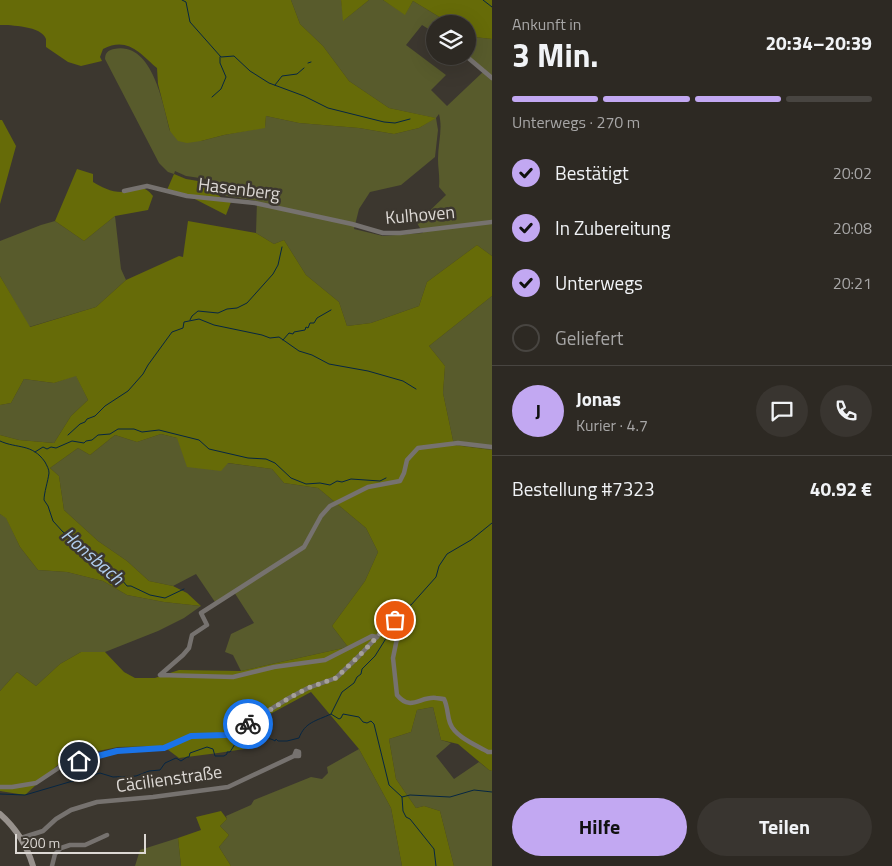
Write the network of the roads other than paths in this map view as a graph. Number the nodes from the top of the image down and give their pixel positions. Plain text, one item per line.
1 (476, 64) edge
2 (492, 78) edge
3 (124, 191) dead end
4 (492, 222) edge
5 (352, 224) joint
6 (492, 447) edge
7 (377, 637) junction
8 (492, 752) edge
9 (294, 756) dead end
10 (0, 787) edge
11 (0, 814) edge
12 (108, 835) dead end
13 (21, 838) junction
14 (33, 866) edge
15 (52, 866) edge

1 - 2 street
3 - 5 street, Hasenberg
4 - 5 street, Kulhoven
6 - 7 street
7 - 8 street
7 - 10 street
9 - 13 street, Cäcilienstraße
11 - 13 street
12 - 15 street
13 - 14 street

